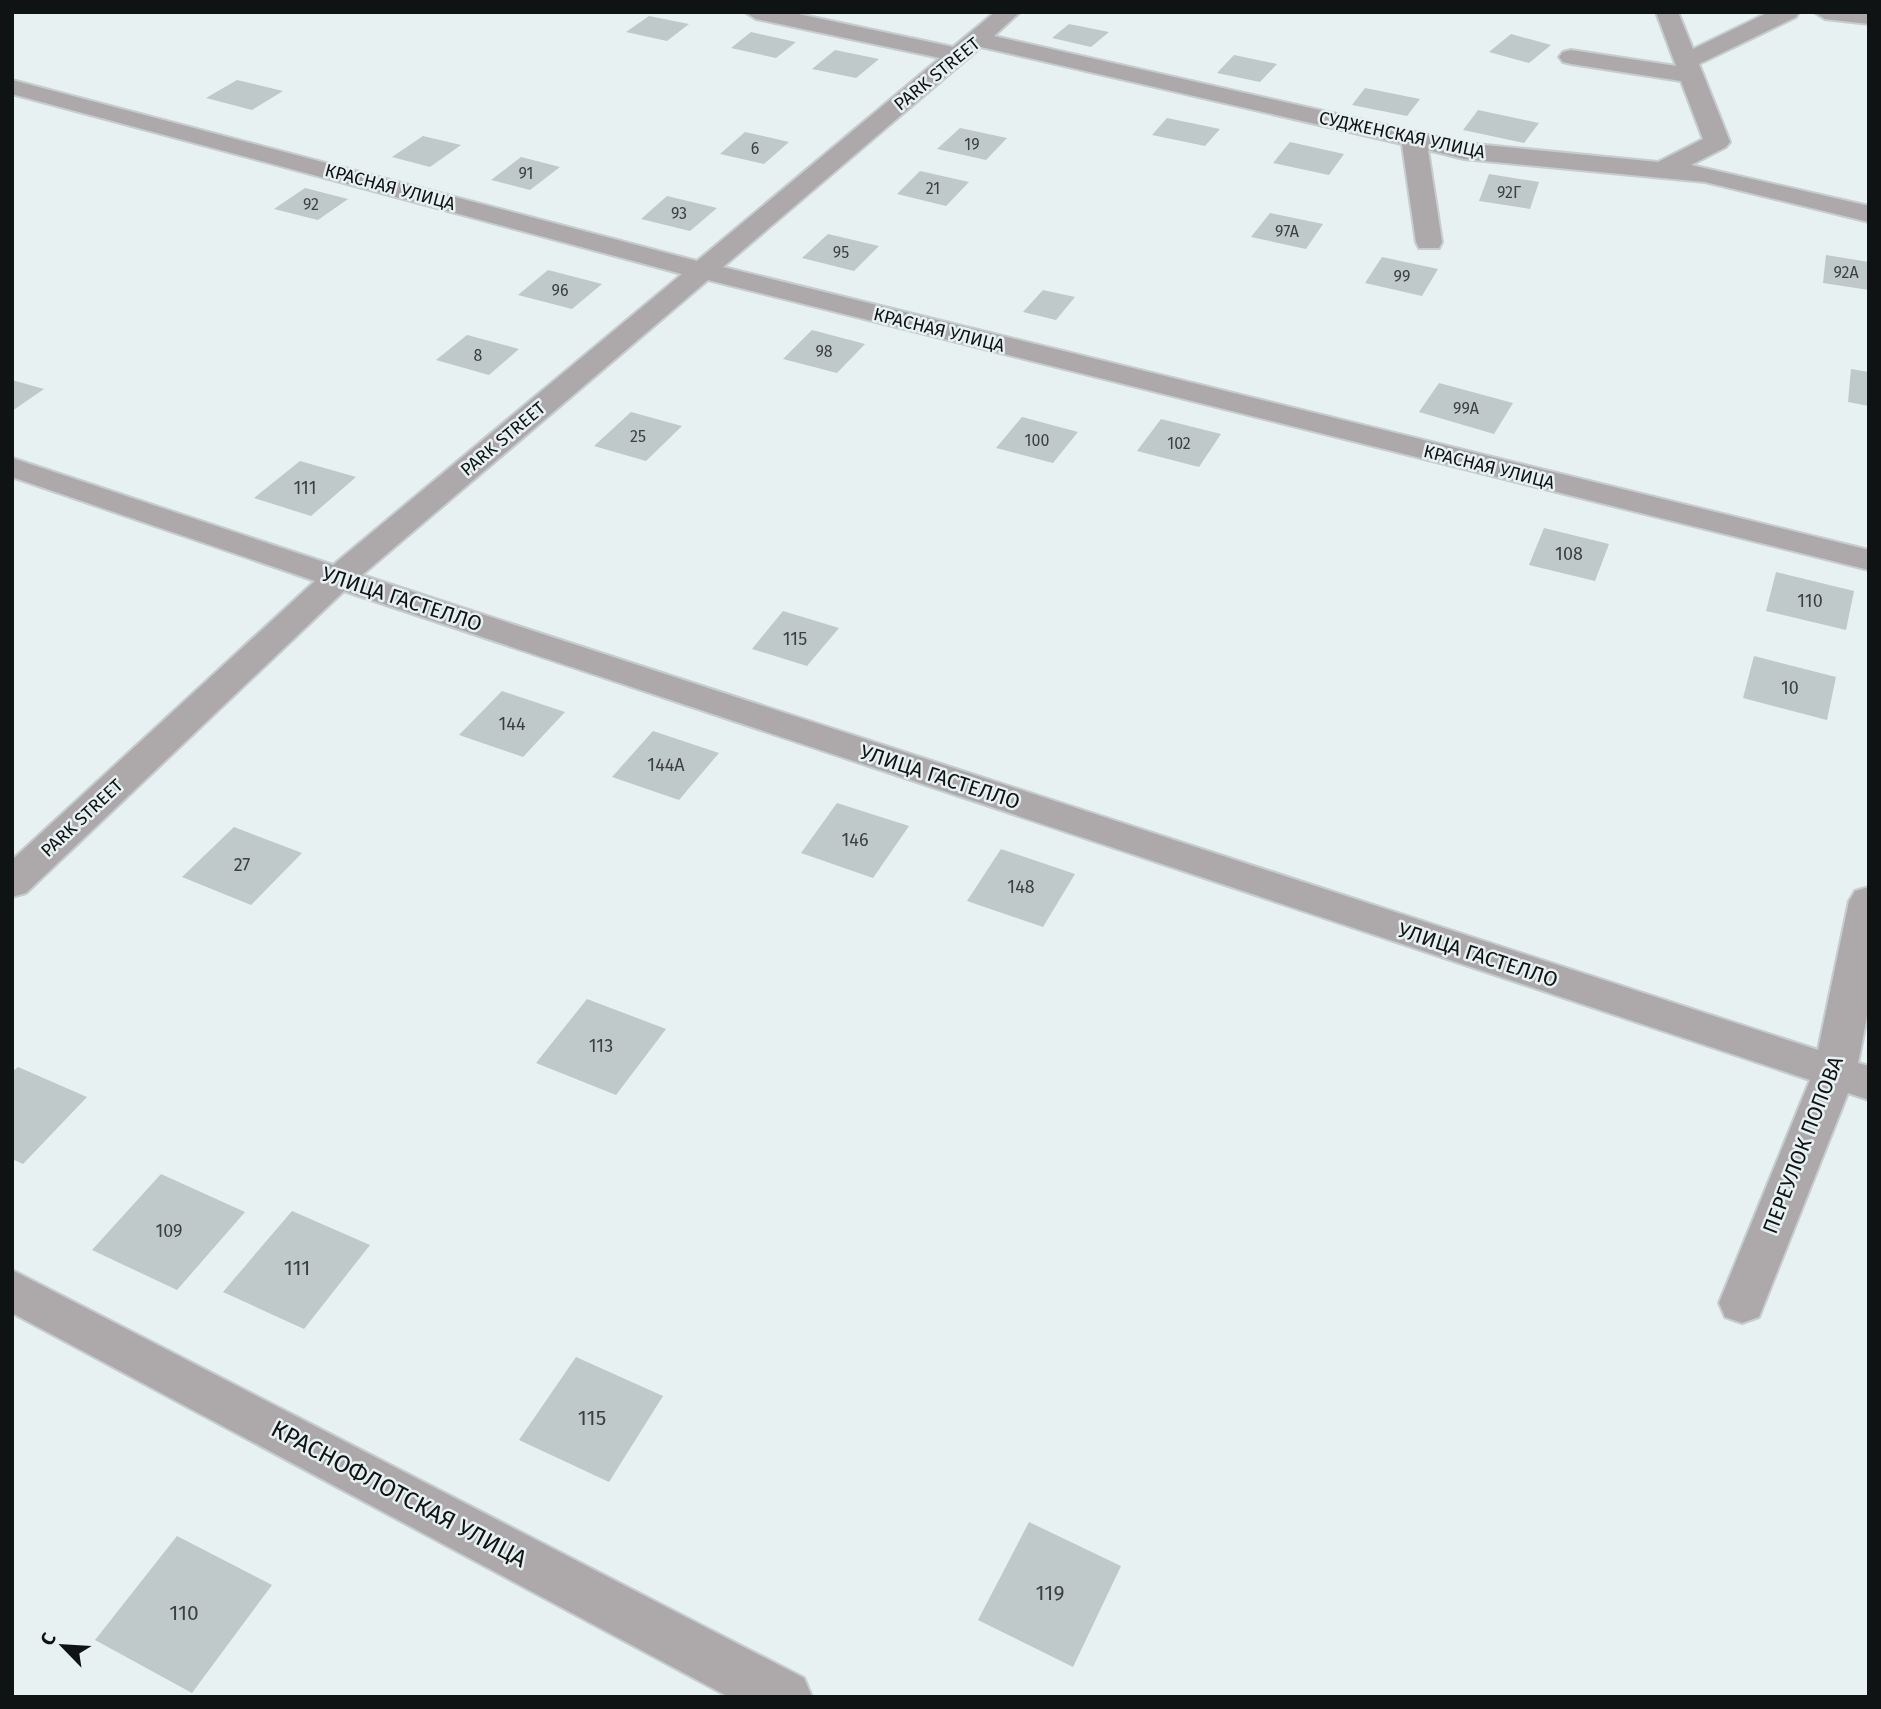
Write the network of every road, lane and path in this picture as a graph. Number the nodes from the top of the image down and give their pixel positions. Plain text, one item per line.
1 (756, 12) edge
2 (1009, 12) edge
3 (1667, 12) edge
4 (1788, 12) edge
5 (1825, 12) edge
6 (1869, 17) edge
7 (968, 47) junction
8 (1571, 57) dead end
9 (1688, 68) junction
10 (12, 87) edge
11 (1414, 139) junction
12 (1662, 170) junction
13 (1869, 214) edge
14 (1429, 242) dead end
15 (704, 271) junction
16 (12, 467) edge
17 (1869, 560) edge
18 (338, 578) junction
19 (12, 883) edge
20 (1869, 901) edge
21 (1852, 1078) edge
22 (12, 1290) edge
23 (1742, 1303) dead end
24 (785, 1697) edge

1 - 7 street, СУДЖЕНСКАЯ УЛИЦА
2 - 7 street, PARK STREET
3 - 9 street
4 - 9 street
5 - 6 street
7 - 11 street, СУДЖЕНСКАЯ УЛИЦА
7 - 15 street, PARK STREET
8 - 9 street
9 - 12 street
10 - 15 street, КРАСНАЯ УЛИЦА
11 - 12 street, СУДЖЕНСКАЯ УЛИЦА
11 - 14 street
12 - 13 street, СУДЖЕНСКАЯ УЛИЦА
15 - 17 street, КРАСНАЯ УЛИЦА
15 - 18 street, PARK STREET
16 - 18 street, УЛИЦА ГАСТЕЛЛО
18 - 19 street, PARK STREET
18 - 21 street, УЛИЦА ГАСТЕЛЛО
20 - 21 street, ПЕРЕУЛОК ПОПОВА
21 - 23 street, ПЕРЕУЛОК ПОПОВА
22 - 24 street, КРАСНОФЛОТСКАЯ УЛИЦА

